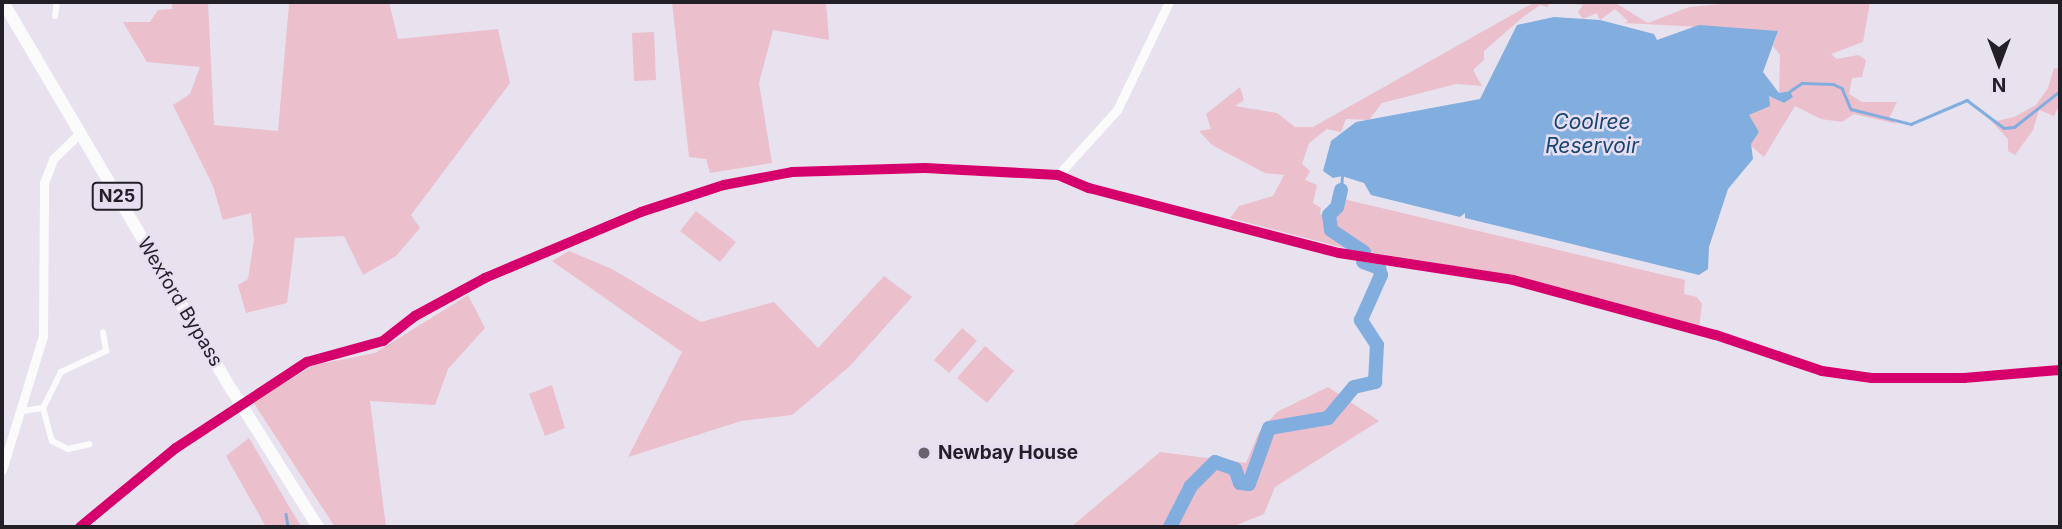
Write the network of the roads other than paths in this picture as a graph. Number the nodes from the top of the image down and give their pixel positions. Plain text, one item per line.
1 (4, 2) edge
2 (57, 2) edge
3 (1170, 2) edge
4 (55, 16) dead end
5 (80, 133) junction
6 (1058, 175) junction
7 (103, 332) dead end
8 (2060, 370) edge
9 (43, 408) junction
10 (22, 411) junction
11 (89, 444) dead end
12 (2, 471) edge
13 (80, 527) edge
14 (318, 527) edge

1 - 5 highway, Wexford Bypass / N25
2 - 4 street
3 - 6 street
5 - 10 street
5 - 14 highway, Wexford Bypass / N25
6 - 8 street
6 - 13 street
7 - 9 street
9 - 10 street
9 - 11 street
10 - 12 street

